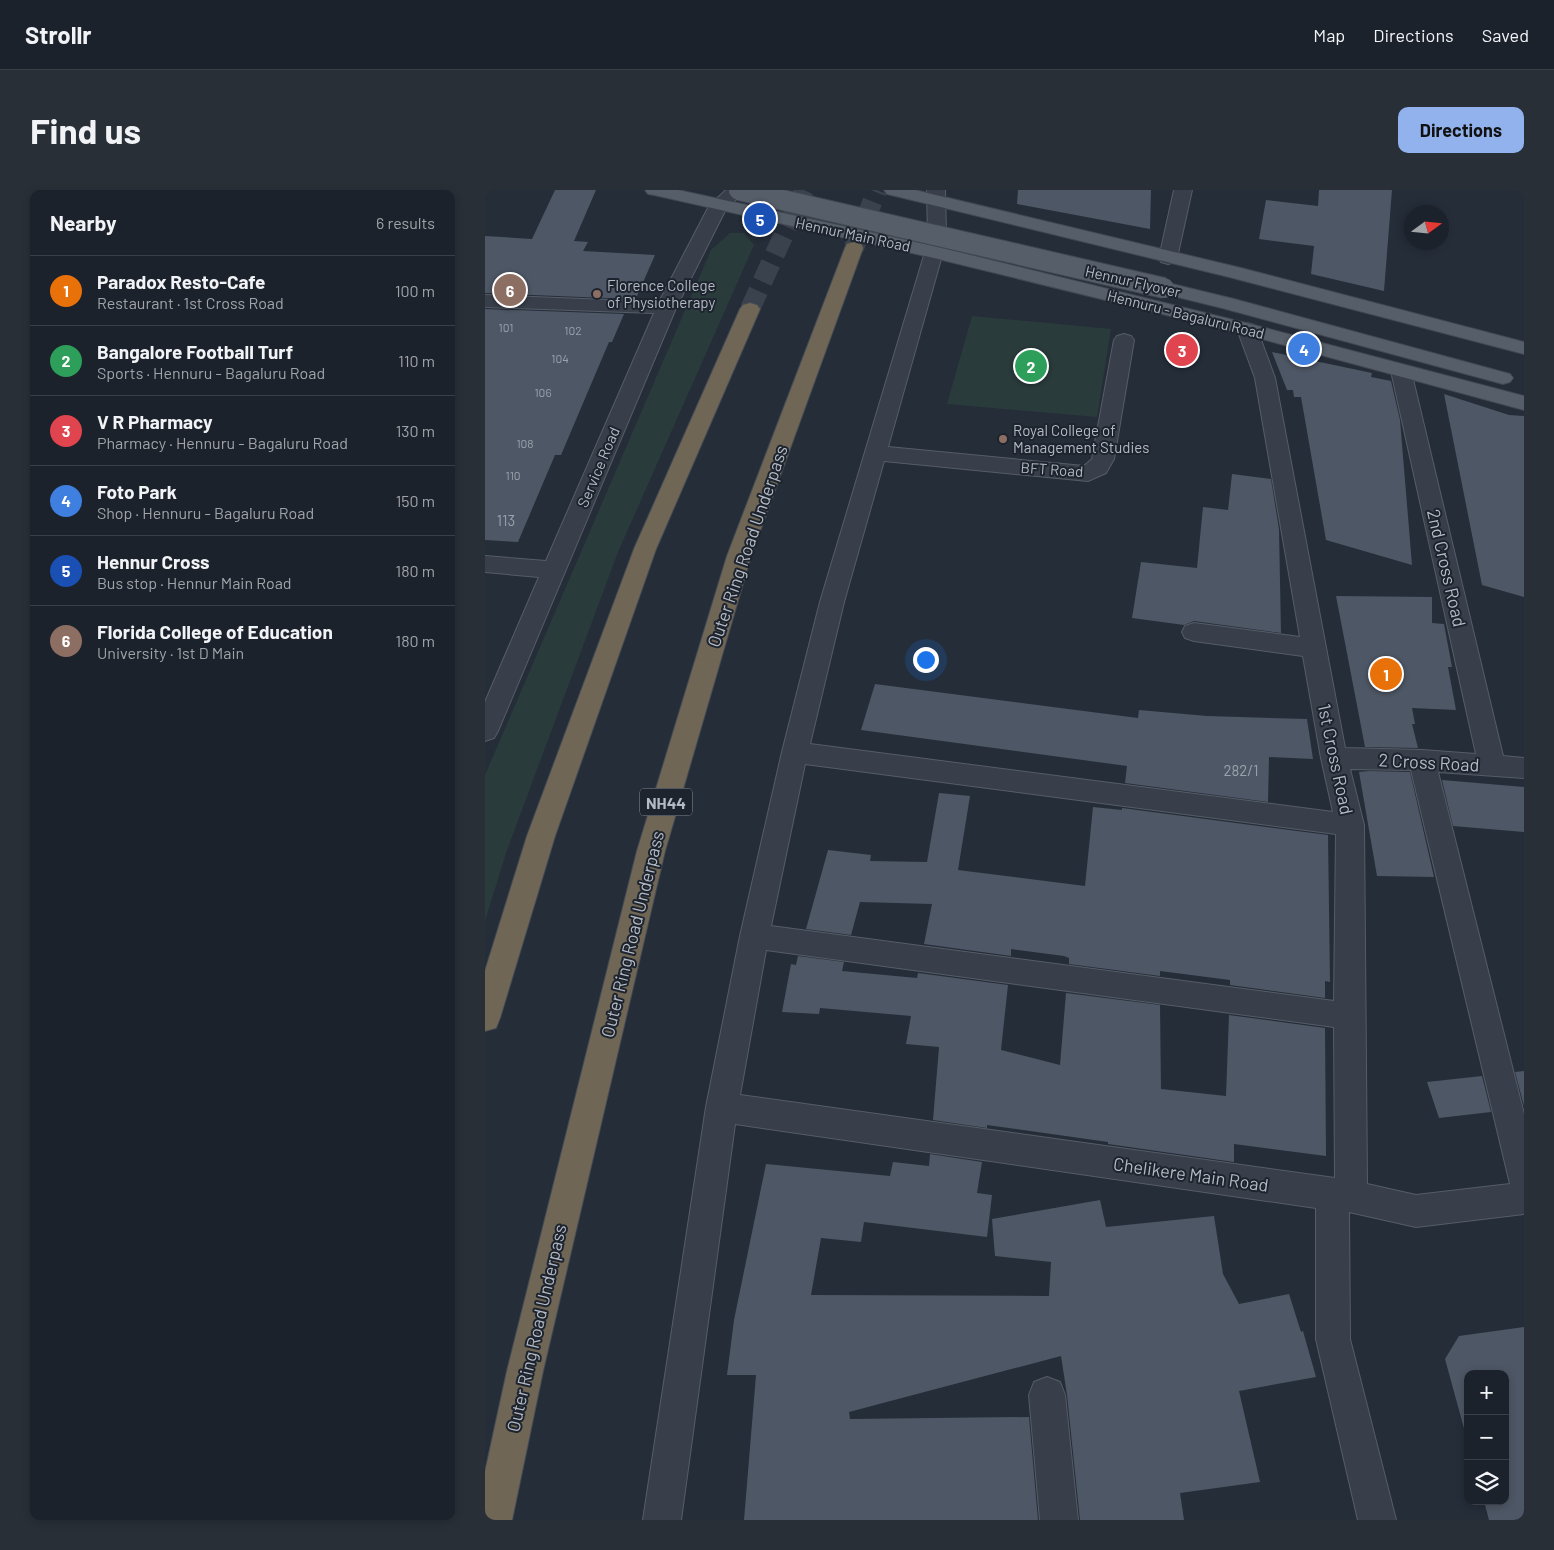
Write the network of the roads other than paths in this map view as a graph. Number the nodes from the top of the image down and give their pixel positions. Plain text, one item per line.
1 (654, 190) edge
2 (738, 190) edge
3 (802, 190) edge
4 (893, 190) edge
5 (1183, 190) edge
6 (936, 195) edge
7 (718, 206) junction
8 (854, 248) tunnel mouth
9 (934, 252) junction
10 (1168, 258) junction
11 (485, 301) edge
12 (666, 308) junction
13 (750, 309) tunnel mouth
14 (1247, 329) junction
15 (1124, 340) dead end
16 (1524, 348) edge
17 (1524, 362) edge
18 (1401, 371) junction
19 (1524, 383) edge
20 (1524, 403) edge
21 (875, 453) junction
22 (485, 564) edge
23 (554, 570) junction
24 (1194, 632) dead end
25 (1314, 648) junction
26 (485, 730) edge
27 (795, 752) junction
28 (1334, 758) junction
29 (1422, 760) junction
30 (1493, 765) junction
31 (1524, 768) edge
32 (1350, 825) junction
33 (754, 936) junction
34 (1349, 1016) junction
35 (485, 1018) edge
36 (722, 1107) junction
37 (1524, 1178) edge
38 (1341, 1195) junction
39 (1524, 1198) edge
40 (1047, 1395) dead end
41 (493, 1520) edge
42 (662, 1520) edge
43 (1059, 1520) edge
44 (1377, 1520) edge

1 - 7 main road, Hennur Main Road
2 - 7 street
2 - 19 main road, Hennur Flyover, bridge
3 - 17 main road, Hennur Flyover
4 - 6 main road
5 - 10 street
6 - 9 street
6 - 10 main road
7 - 9 main road, Hennur Main Road
7 - 12 street, Service Road
8 - 41 highway, Outer Ring Road Underpass / NH44
9 - 14 main road, Hennuru - Bagaluru Road
9 - 21 street
10 - 16 main road
11 - 12 street
12 - 23 street, Service Road
13 - 35 highway
14 - 18 main road, Hennuru - Bagaluru Road
14 - 25 street, 1st Cross Road
15 - 21 street, BFT Road
18 - 20 main road, Hennuru - Bagaluru Road
18 - 30 street, 2nd Cross Road
21 - 27 street
22 - 23 street
23 - 26 street, Service Road
24 - 25 street
25 - 28 street, 1st Cross Road
27 - 32 street
27 - 33 street
28 - 29 street, 2 Cross Road
28 - 32 street, 1st Cross Road
29 - 30 street, 2 Cross Road
29 - 37 street
30 - 31 street, 2 Cross Road
32 - 34 street, 1st Cross Road
33 - 34 street
33 - 36 street
34 - 38 street, 1st Cross Road
36 - 38 street, Chelikere Main Road
36 - 42 street
38 - 39 street, Chelikere Main Road
38 - 44 street
40 - 43 street

